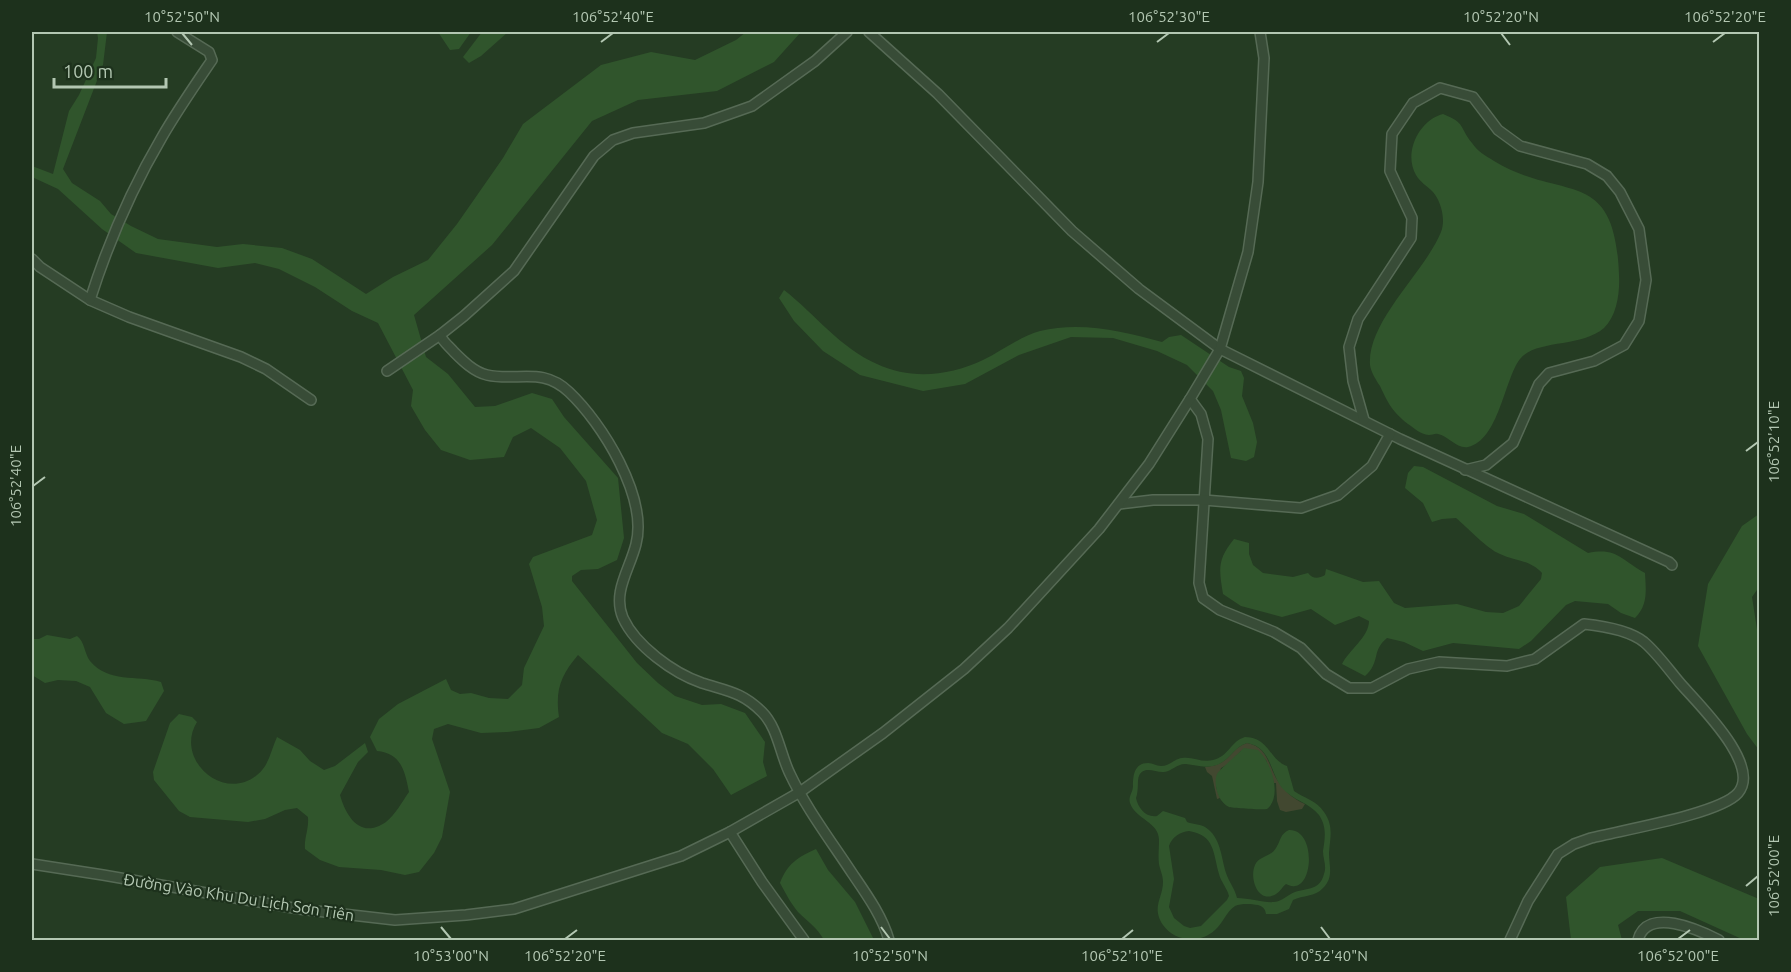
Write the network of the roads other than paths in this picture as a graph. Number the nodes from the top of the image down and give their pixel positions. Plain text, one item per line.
1 (177, 32) edge
2 (847, 32) edge
3 (869, 32) edge
4 (1260, 32) edge
5 (32, 259) edge
6 (90, 300) junction
7 (440, 335) junction
8 (1220, 348) junction
9 (387, 371) dead end
10 (1190, 399) junction
11 (311, 400) dead end
12 (1364, 420) junction
13 (1390, 434) junction
14 (1465, 470) junction
15 (1204, 500) junction
16 (1119, 504) junction
17 (1672, 565) dead end
18 (800, 792) junction
19 (730, 832) junction
20 (32, 864) edge
21 (804, 940) edge
22 (889, 940) edge
23 (1510, 940) edge
24 (1638, 940) edge
25 (1719, 940) edge

1 - 6 street
2 - 7 street
3 - 8 street
4 - 8 street, Đường Vào Khu Du Lịch Sơn Tiên
5 - 6 street
6 - 11 street
7 - 9 street
7 - 18 street
8 - 10 street, Đường Vào Khu Du Lịch Sơn Tiên
8 - 12 street
10 - 15 street
10 - 16 street, Đường Vào Khu Du Lịch Sơn Tiên
12 - 13 street
12 - 14 street
13 - 14 street
13 - 15 street
14 - 17 street
15 - 16 street
15 - 23 street
16 - 18 street, Đường Vào Khu Du Lịch Sơn Tiên
18 - 19 street, Đường Vào Khu Du Lịch Sơn Tiên
18 - 22 street
19 - 20 street, Đường Vào Khu Du Lịch Sơn Tiên
19 - 21 street
24 - 25 street

